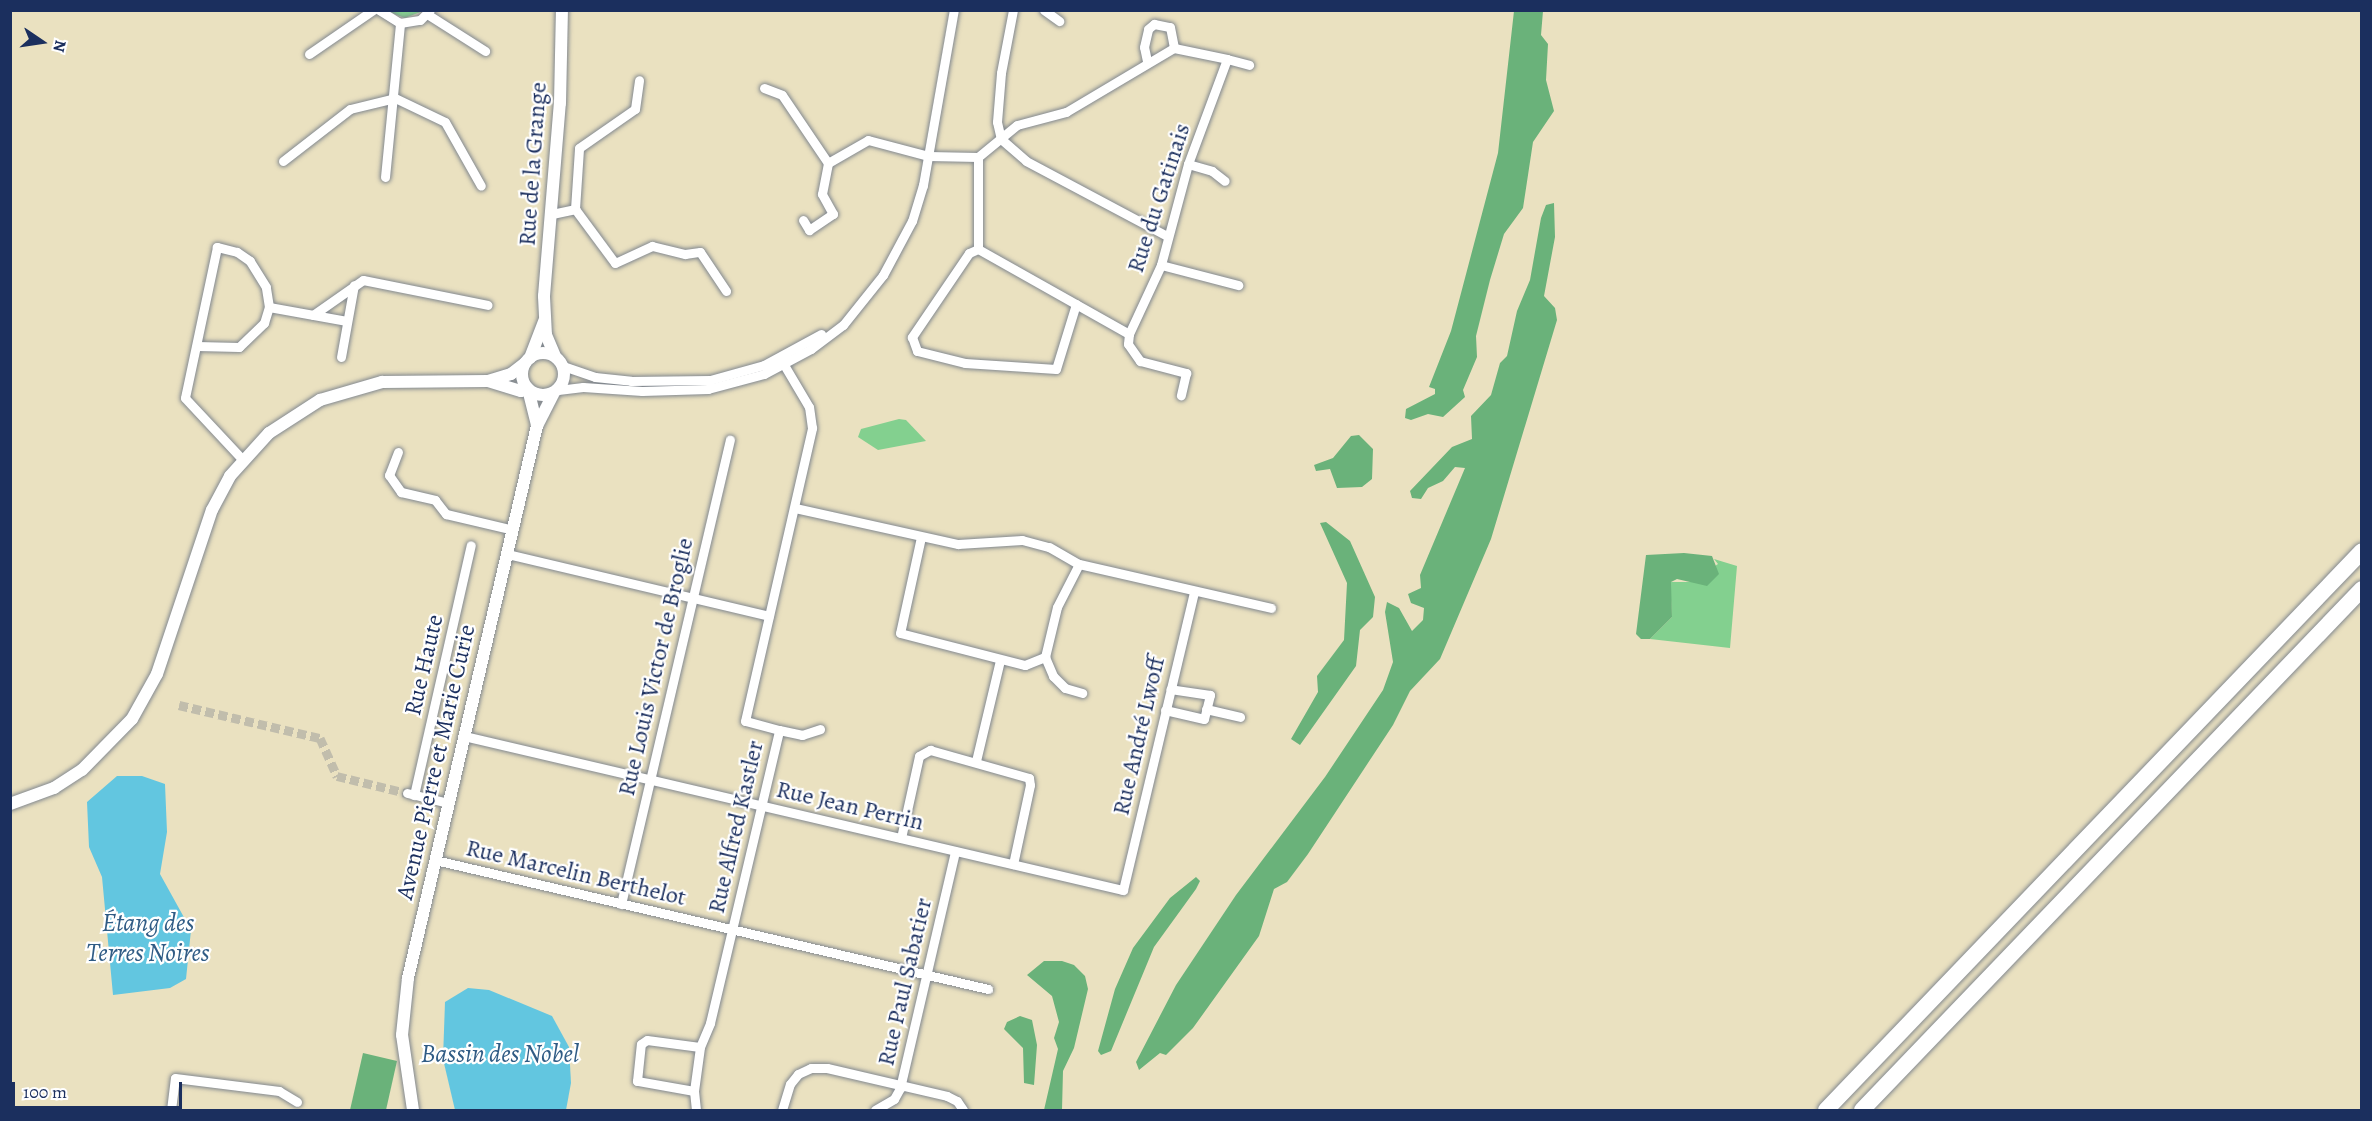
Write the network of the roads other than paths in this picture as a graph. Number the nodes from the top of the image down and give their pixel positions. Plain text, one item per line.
1 (373, 10) edge
2 (379, 10) edge
3 (562, 10) edge
4 (954, 10) edge
5 (1013, 10) edge
6 (1044, 10) edge
7 (429, 12) edge
8 (1059, 21) dead end
9 (400, 23) junction
10 (1174, 48) junction
11 (486, 51) dead end
12 (309, 54) dead end
13 (1227, 60) junction
14 (1147, 61) junction
15 (1249, 64) dead end
16 (639, 80) dead end
17 (764, 88) dead end
18 (395, 98) junction
19 (1001, 139) junction
20 (928, 156) junction
21 (978, 157) junction
22 (284, 161) dead end
23 (828, 163) junction
24 (1188, 164) junction
25 (385, 177) dead end
26 (1225, 181) dead end
27 (481, 186) dead end
28 (575, 209) junction
29 (552, 214) junction
30 (803, 220) dead end
31 (1167, 236) junction
32 (978, 249) junction
33 (1161, 265) junction
34 (358, 282) junction
35 (1238, 285) dead end
36 (726, 291) dead end
37 (1076, 304) junction
38 (488, 305) dead end
39 (269, 307) junction
40 (313, 315) junction
41 (545, 320) junction
42 (347, 321) junction
43 (1129, 334) junction
44 (197, 346) junction
45 (555, 356) junction
46 (340, 357) dead end
47 (527, 360) junction
48 (782, 361) junction
49 (563, 366) junction
50 (488, 381) junction
51 (527, 388) junction
52 (555, 392) junction
53 (1181, 394) dead end
54 (537, 426) junction
55 (730, 440) dead end
56 (398, 452) dead end
57 (243, 460) junction
58 (795, 508) junction
59 (513, 530) junction
60 (921, 537) junction
61 (471, 545) dead end
62 (2361, 551) edge
63 (507, 554) junction
64 (1079, 564) junction
65 (2361, 590) edge
66 (1194, 591) junction
67 (693, 598) junction
68 (1271, 608) dead end
69 (769, 616) junction
70 (1045, 657) junction
71 (1000, 660) junction
72 (1170, 689) junction
73 (1082, 693) dead end
74 (1206, 709) junction
75 (1165, 710) junction
76 (1240, 717) dead end
77 (820, 729) dead end
78 (779, 730) junction
79 (464, 736) junction
80 (976, 761) junction
81 (650, 779) junction
82 (448, 803) junction
83 (10, 804) edge
84 (761, 806) junction
85 (901, 838) junction
86 (955, 851) junction
87 (435, 860) junction
88 (1013, 864) junction
89 (1123, 890) joint
90 (621, 904) junction
91 (732, 930) junction
92 (926, 975) junction
93 (988, 989) dead end
94 (700, 1047) junction
95 (900, 1088) junction
96 (694, 1091) junction
97 (297, 1102) dead end
98 (171, 1110) edge
99 (413, 1110) edge
100 (696, 1110) edge
101 (782, 1110) edge
102 (874, 1110) edge
103 (963, 1110) edge
104 (1826, 1110) edge
105 (1862, 1110) edge

1 - 12 street
2 - 9 street
3 - 29 street, Rue de la Grange
4 - 20 street
5 - 19 street
6 - 8 street
7 - 9 street
7 - 11 street
9 - 18 street
10 - 13 street
10 - 14 street
10 - 14 street
13 - 15 street
13 - 24 street, Rue du Gatinais
14 - 19 street
16 - 28 street
17 - 23 street
18 - 22 street
18 - 25 street
18 - 27 street
19 - 21 street
19 - 31 street
20 - 21 street
20 - 23 street
20 - 48 street
21 - 32 street
23 - 30 street
24 - 26 street
24 - 31 street, Rue du Gatinais
28 - 29 street
28 - 36 street
29 - 41 street, Rue de la Grange
31 - 33 street, Rue du Gatinais
32 - 37 street
32 - 37 street
33 - 35 street
33 - 43 street, Rue du Gatinais
34 - 38 street
34 - 40 street
34 - 42 street
37 - 43 street
39 - 40 street
39 - 44 street
39 - 44 street
40 - 42 street
41 - 45 street, Rue de la Grange
41 - 47 street, Rue de la Grange
42 - 46 street
43 - 53 street
44 - 57 street
45 - 47 street
45 - 49 street
47 - 50 street
47 - 51 street
48 - 49 street
48 - 52 street
48 - 58 street, Rue Alfred Kastler
49 - 52 street
50 - 51 street
50 - 57 street
51 - 52 street
51 - 54 street, Avenue Pierre et Marie Curie
52 - 54 street, Avenue Pierre et Marie Curie
54 - 59 street, Avenue Pierre et Marie Curie
55 - 67 street, Rue Louis Victor de Broglie
56 - 59 street
57 - 83 street
58 - 60 street
58 - 69 street, Rue Alfred Kastler
59 - 63 street, Avenue Pierre et Marie Curie
60 - 64 street
60 - 71 street
61 - 82 street, Rue Haute
62 - 104 highway
63 - 67 street
63 - 79 street, Avenue Pierre et Marie Curie
64 - 66 street
64 - 70 street
65 - 105 highway
66 - 68 street
66 - 72 street, Rue André Lwoff
67 - 69 street
67 - 81 street, Rue Louis Victor de Broglie
69 - 78 street, Rue Alfred Kastler
70 - 71 street
70 - 73 street
71 - 80 street
72 - 74 street
72 - 75 street, Rue André Lwoff
74 - 75 street
74 - 76 street
75 - 89 street, Rue André Lwoff
77 - 78 street
78 - 84 street, Rue Alfred Kastler
79 - 81 street, Rue Jean Perrin
79 - 82 street, Avenue Pierre et Marie Curie
80 - 85 street
80 - 88 street
81 - 84 street, Rue Jean Perrin
81 - 90 street, Rue Louis Victor de Broglie
82 - 87 street, Avenue Pierre et Marie Curie
84 - 85 street, Rue Jean Perrin
84 - 91 street, Rue Alfred Kastler
85 - 86 street, Rue Jean Perrin
86 - 88 street, Rue Jean Perrin
86 - 92 street, Rue Paul Sabatier
87 - 90 street, Rue Marcelin Berthelot
87 - 99 street, Avenue Pierre et Marie Curie
88 - 89 street, Rue Jean Perrin
90 - 91 street, Rue Marcelin Berthelot
91 - 92 street, Rue Marcelin Berthelot
91 - 94 street, Rue Alfred Kastler
92 - 93 street, Rue Marcelin Berthelot
92 - 95 street, Rue Paul Sabatier
94 - 96 street, Rue Alfred Kastler
94 - 96 street
95 - 101 street
95 - 102 street, Rue Paul Sabatier
95 - 103 street
96 - 100 street, Rue Alfred Kastler
97 - 98 street

